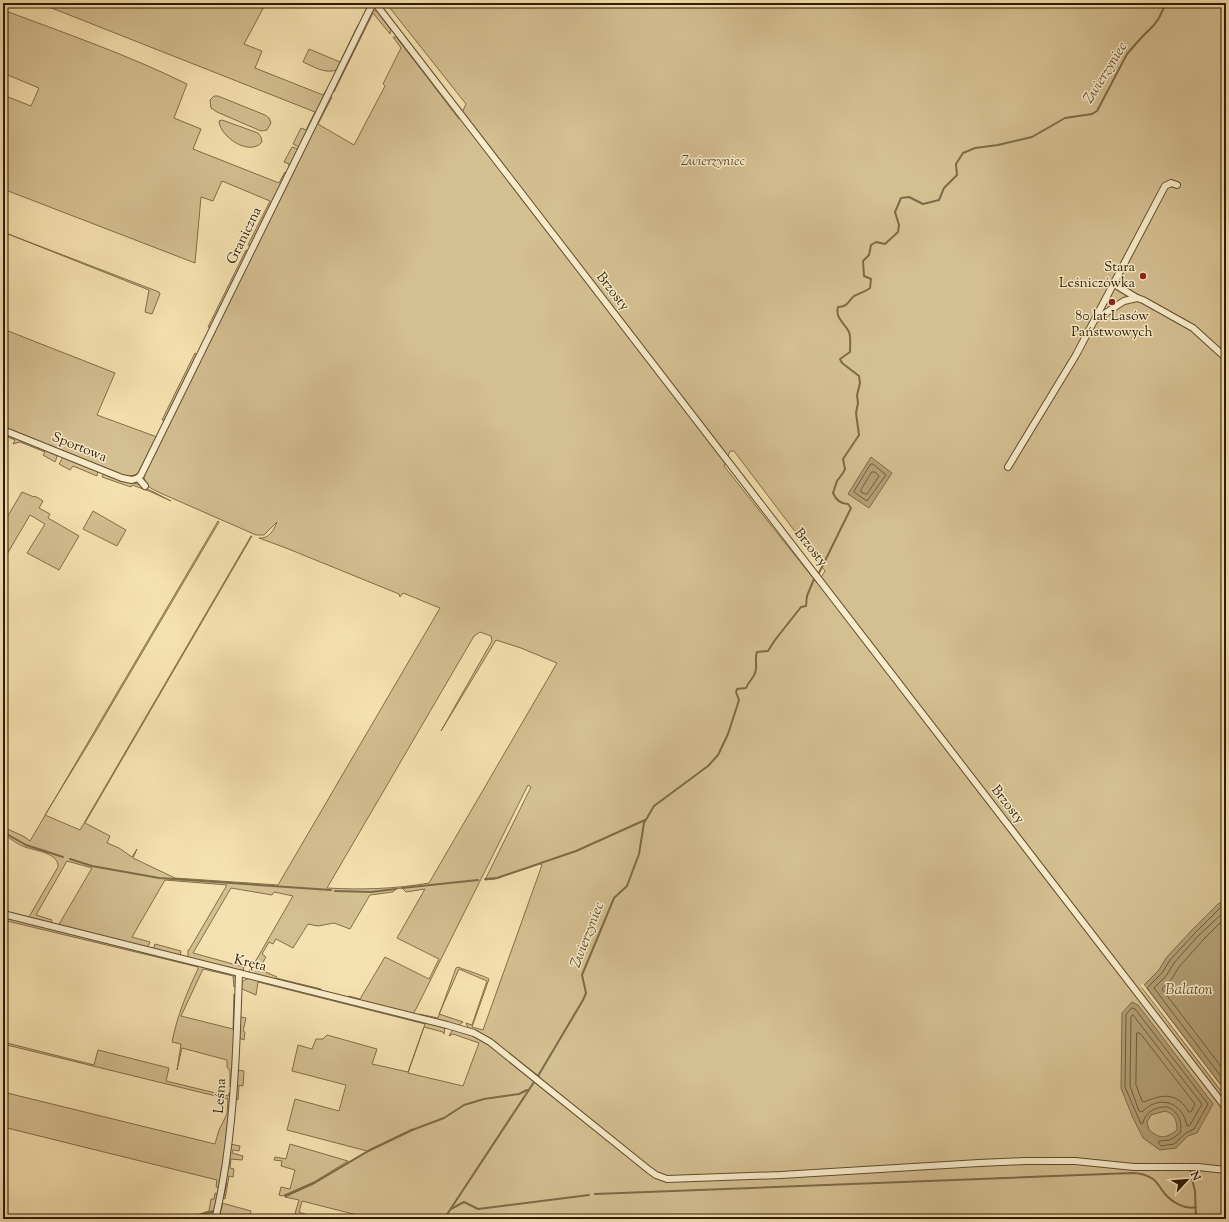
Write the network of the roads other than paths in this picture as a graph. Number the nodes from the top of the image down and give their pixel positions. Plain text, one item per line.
1 (374, 3) edge
2 (1177, 185) dead end
3 (1114, 284) junction
4 (1137, 298) junction
5 (1096, 319) junction
6 (1226, 358) edge
7 (3, 430) edge
8 (1008, 467) dead end
9 (138, 478) junction
10 (145, 486) dead end
11 (3, 914) edge
12 (239, 973) junction
13 (1226, 1108) edge
14 (1226, 1170) edge
15 (215, 1219) edge

1 - 9 street, Graniczna
1 - 13 street, Brzosty
2 - 3 street
3 - 4 street
3 - 5 street
4 - 5 street
4 - 6 street
5 - 8 street
7 - 9 street, Sportowa
9 - 10 street
11 - 12 street, Kręta
12 - 14 street, Kręta
12 - 15 street, Leśna

